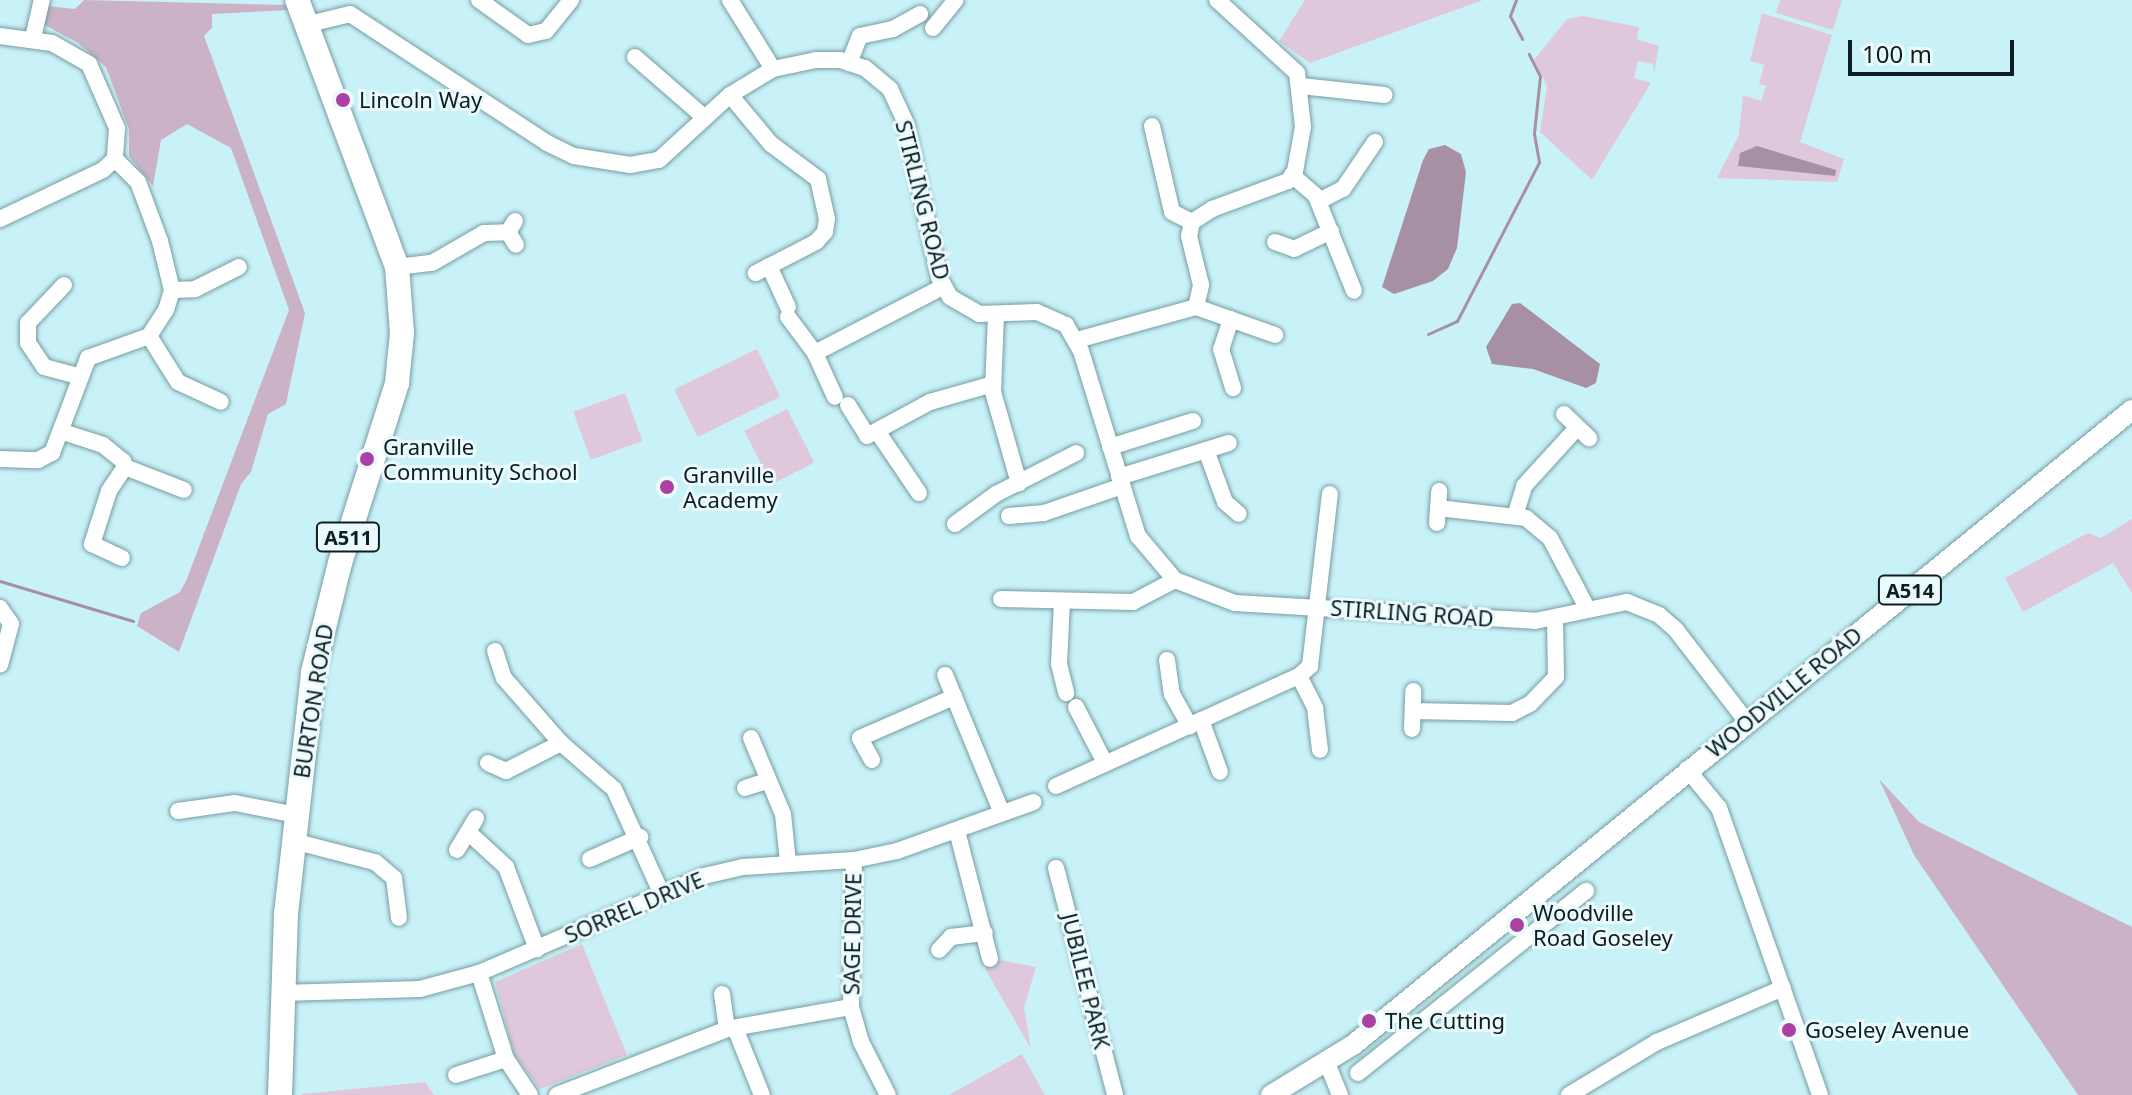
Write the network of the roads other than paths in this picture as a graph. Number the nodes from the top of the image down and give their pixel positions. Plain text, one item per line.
1 (42, 0) edge
2 (297, 0) edge
3 (479, 0) edge
4 (571, 0) edge
5 (730, 0) edge
6 (956, 0) edge
7 (1217, 0) edge
8 (352, 7) edge
9 (920, 14) dead end
10 (305, 25) junction
11 (933, 28) dead end
12 (0, 36) edge
13 (33, 38) junction
14 (635, 57) dead end
15 (849, 63) junction
16 (773, 69) junction
17 (1301, 86) junction
18 (730, 95) junction
19 (1385, 95) dead end
20 (704, 117) junction
21 (1152, 126) dead end
22 (1375, 142) dead end
23 (115, 159) junction
24 (1292, 175) junction
25 (1319, 201) junction
26 (2, 214) edge
27 (1192, 222) junction
28 (1331, 231) junction
29 (513, 233) dead end
30 (1275, 242) dead end
31 (239, 267) dead end
32 (397, 267) junction
33 (64, 285) dead end
34 (944, 286) junction
35 (172, 290) junction
36 (1354, 291) dead end
37 (1196, 307) junction
38 (996, 316) junction
39 (1231, 319) junction
40 (1275, 335) dead end
41 (149, 336) junction
42 (1077, 340) junction
43 (815, 353) junction
44 (81, 377) junction
45 (993, 384) junction
46 (1233, 388) dead end
47 (221, 402) dead end
48 (2132, 410) edge
49 (1564, 414) dead end
50 (1193, 421) dead end
51 (877, 431) junction
52 (63, 432) junction
53 (1229, 443) dead end
54 (1110, 447) junction
55 (1206, 450) junction
56 (1076, 453) dead end
57 (0, 459) edge
58 (125, 467) junction
59 (1120, 481) junction
60 (1019, 483) junction
61 (184, 490) dead end
62 (919, 493) dead end
63 (1330, 494) dead end
64 (1438, 507) dead end
65 (1516, 513) junction
66 (1239, 514) dead end
67 (1009, 516) dead end
68 (955, 524) dead end
69 (122, 558) dead end
70 (1175, 580) junction
71 (1001, 599) dead end
72 (1062, 601) junction
73 (1319, 607) junction
74 (0, 608) edge
75 (1587, 608) junction
76 (1555, 621) junction
77 (495, 651) dead end
78 (1167, 660) dead end
79 (0, 665) edge
80 (945, 675) dead end
81 (1299, 676) junction
82 (1413, 691) dead end
83 (954, 697) junction
84 (1413, 711) junction
85 (1747, 722) junction
86 (1195, 723) junction
87 (1412, 729) dead end
88 (751, 738) dead end
89 (561, 743) junction
90 (1320, 750) dead end
91 (872, 760) dead end
92 (488, 763) dead end
93 (1105, 763) junction
94 (1687, 769) junction
95 (1220, 772) dead end
96 (767, 781) junction
97 (1056, 786) dead end
98 (745, 788) dead end
99 (1034, 802) dead end
100 (178, 811) dead end
101 (1001, 811) junction
102 (296, 815) junction
103 (957, 831) junction
104 (640, 837) junction
105 (293, 841) junction
106 (457, 850) dead end
107 (590, 859) dead end
108 (854, 860) junction
109 (788, 862) junction
110 (1056, 868) dead end
111 (1548, 885) junction
112 (1586, 891) dead end
113 (661, 892) junction
114 (1566, 907) junction
115 (399, 918) dead end
116 (985, 933) junction
117 (537, 949) junction
118 (939, 950) dead end
119 (990, 959) dead end
120 (479, 973) junction
121 (1783, 988) junction
122 (281, 993) junction
123 (722, 994) dead end
124 (851, 1007) junction
125 (731, 1029) junction
126 (1353, 1045) junction
127 (506, 1059) junction
128 (1327, 1063) junction
129 (456, 1075) dead end
130 (280, 1095) edge
131 (530, 1095) edge
132 (557, 1095) edge
133 (762, 1095) edge
134 (888, 1095) edge
135 (1115, 1095) edge
136 (1271, 1095) edge
137 (1340, 1095) edge
138 (1569, 1095) edge
139 (1820, 1095) edge

1 - 13 street
2 - 10 highway, BURTON ROAD / A511
3 - 4 street
5 - 16 street
6 - 11 street
7 - 17 street
8 - 10 street, STIRLING ROAD
8 - 20 street, STIRLING ROAD
9 - 15 street
10 - 32 highway, BURTON ROAD / A511
12 - 13 street
13 - 23 street
14 - 20 street
15 - 16 street, STIRLING ROAD
15 - 34 street, STIRLING ROAD
16 - 18 street, STIRLING ROAD
17 - 19 street
17 - 24 street
18 - 20 street, STIRLING ROAD
18 - 43 street
21 - 27 street
22 - 25 street
23 - 26 street
23 - 35 street
24 - 25 street
24 - 27 street
25 - 28 street
27 - 37 street
28 - 30 street
28 - 36 street
29 - 32 street
31 - 35 street
32 - 102 highway, BURTON ROAD / A511
33 - 44 street
34 - 38 street, STIRLING ROAD
34 - 43 street
35 - 41 street
37 - 39 street
37 - 42 street
38 - 42 street, STIRLING ROAD
38 - 45 street
39 - 40 street
39 - 46 street
41 - 44 street
41 - 47 street
42 - 54 street, STIRLING ROAD
43 - 51 street
44 - 52 street
45 - 51 street
45 - 60 street
48 - 85 main road, WOODVILLE ROAD / A514
49 - 65 street
50 - 54 street
51 - 62 street
52 - 57 street
52 - 58 street
53 - 55 street
54 - 59 street, STIRLING ROAD
55 - 59 street
55 - 66 street
56 - 60 street
58 - 61 street
58 - 69 street
59 - 67 street
59 - 70 street, STIRLING ROAD
60 - 68 street
63 - 73 street
64 - 65 street
65 - 75 street
70 - 72 street
70 - 73 street, STIRLING ROAD
71 - 72 street
72 - 93 street
73 - 76 street, STIRLING ROAD
73 - 81 street
74 - 79 street
75 - 76 street, STIRLING ROAD
75 - 85 street, STIRLING ROAD
76 - 84 street
77 - 89 street
78 - 86 street
80 - 83 street
81 - 86 street
81 - 90 street
82 - 84 street
83 - 91 street
83 - 101 street
84 - 87 street
85 - 94 main road, WOODVILLE ROAD / A514
86 - 93 street
86 - 95 street
88 - 96 street
89 - 92 street
89 - 104 street
93 - 97 street
94 - 111 main road, WOODVILLE ROAD / A514
94 - 121 street
96 - 98 street
96 - 109 street
99 - 101 street, SORREL DRIVE
100 - 102 street
101 - 103 street, SORREL DRIVE
102 - 105 highway, BURTON ROAD / A511
103 - 108 street, SORREL DRIVE
103 - 116 street
104 - 107 street
104 - 113 street
105 - 115 street
105 - 122 highway, BURTON ROAD / A511
106 - 117 street
108 - 109 street, SORREL DRIVE
108 - 124 street, SAGE DRIVE
109 - 113 street, SORREL DRIVE
110 - 135 street, JUBILEE PARK
111 - 114 street
111 - 126 main road, WOODVILLE ROAD / A514
112 - 114 street
113 - 117 street, SORREL DRIVE
114 - 126 street
116 - 118 street
116 - 119 street
117 - 120 street, SORREL DRIVE
120 - 122 street, SORREL DRIVE
120 - 127 street
121 - 138 street
121 - 139 street
122 - 130 highway, BURTON ROAD / A511
123 - 125 street
124 - 125 street
124 - 134 street, SAGE DRIVE
125 - 132 street
125 - 133 street
126 - 128 main road, WOODVILLE ROAD / A514
127 - 129 street
127 - 131 street
128 - 136 main road, A514
128 - 137 street

